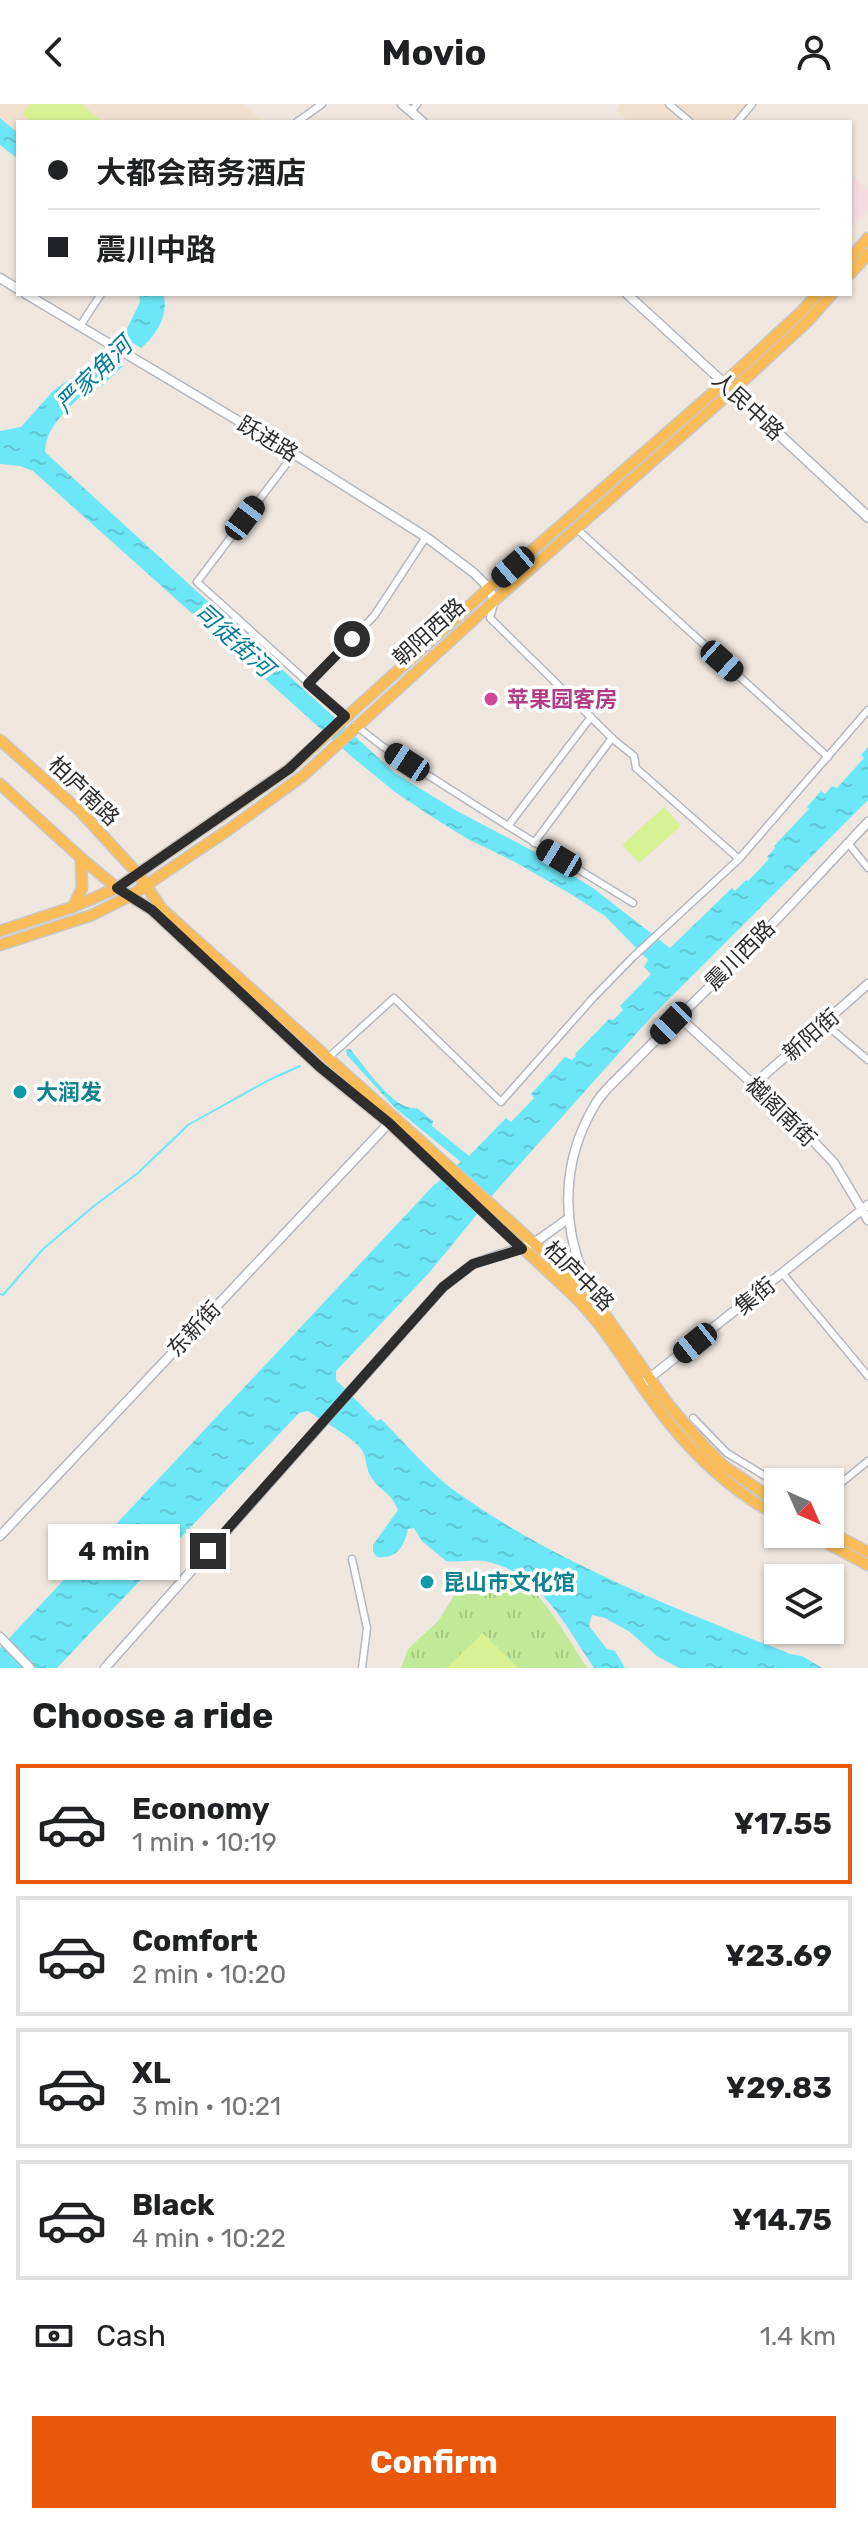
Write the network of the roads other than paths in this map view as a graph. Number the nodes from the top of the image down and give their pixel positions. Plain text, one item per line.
1 (322, 104) edge
2 (402, 104) edge
3 (669, 104) edge
4 (752, 104) edge
5 (414, 108) edge
6 (300, 120) edge
7 (688, 120) edge
8 (739, 120) edge
9 (868, 238) edge
10 (868, 254) edge
11 (852, 256) edge
12 (852, 272) edge
13 (29, 296) edge
14 (100, 296) edge
15 (629, 296) edge
16 (815, 296) edge
17 (830, 296) edge
18 (80, 326) junction
19 (728, 387) junction
20 (294, 454) junction
21 (868, 517) edge
22 (577, 529) junction
23 (426, 537) junction
24 (489, 588) junction
25 (494, 601) junction
26 (308, 684) junction
27 (868, 710) edge
28 (591, 717) junction
29 (343, 718) junction
30 (353, 728) junction
31 (612, 738) junction
32 (0, 740) edge
33 (828, 757) junction
34 (0, 784) edge
35 (868, 822) edge
36 (508, 826) junction
37 (534, 843) junction
38 (848, 843) junction
39 (81, 858) junction
40 (739, 859) junction
41 (868, 868) edge
42 (138, 874) junction
43 (146, 886) junction
44 (117, 888) junction
45 (130, 896) junction
46 (633, 903) dead end
47 (73, 907) junction
48 (0, 931) edge
49 (0, 945) edge
50 (868, 984) edge
51 (678, 1016) junction
52 (824, 1023) junction
53 (327, 1059) junction
54 (868, 1060) edge
55 (753, 1085) junction
56 (389, 1123) junction
57 (433, 1159) junction
58 (864, 1208) edge
59 (569, 1218) junction
60 (868, 1220) edge
61 (506, 1227) junction
62 (534, 1243) junction
63 (522, 1249) junction
64 (783, 1274) junction
65 (601, 1309) junction
66 (868, 1376) edge
67 (647, 1381) junction
68 (693, 1418) dead end
69 (868, 1461) edge
70 (764, 1475) edge
71 (844, 1481) edge
72 (764, 1493) edge
73 (764, 1508) edge
74 (0, 1536) edge
75 (844, 1539) edge
76 (836, 1548) edge
77 (868, 1552) edge
78 (352, 1559) dead end
79 (868, 1565) edge
80 (0, 1637) edge
81 (30, 1668) edge
82 (105, 1668) edge
83 (362, 1668) edge

1 - 6 street
2 - 5 street
3 - 7 street
4 - 8 street
9 - 11 main road
10 - 12 main road
13 - 18 street, 跃进路
14 - 18 street
15 - 19 street, 人民中路
16 - 19 main road, 朝阳西路
17 - 19 main road, 朝阳西路
18 - 20 street, 跃进路
19 - 21 main road, 人民中路
19 - 22 main road, 朝阳西路
19 - 24 main road, 朝阳西路
20 - 23 street, 跃进路
20 - 26 street
22 - 25 main road, 朝阳西路
22 - 33 street
23 - 24 street, 跃进路
23 - 26 street
24 - 25 street, 跃进路
24 - 29 main road, 朝阳西路
25 - 28 street
25 - 30 main road, 朝阳西路
26 - 29 street
27 - 33 street
28 - 31 street
28 - 36 street
29 - 42 main road, 朝阳西路
30 - 36 street
30 - 43 main road, 朝阳西路
31 - 37 street
31 - 40 street
32 - 42 main road, 柏庐南路
33 - 40 street
34 - 39 main road
35 - 38 street, 震川西路
36 - 37 street
37 - 46 street
38 - 41 street
38 - 51 street, 震川西路
39 - 44 main road
39 - 47 main road
40 - 53 street
42 - 43 main road, 柏庐中路
42 - 44 main road, 朝阳西路
43 - 45 main road, 朝阳西路
43 - 53 main road, 柏庐中路
44 - 45 main road, 柏庐中路
44 - 47 main road, 朝阳西路
45 - 49 main road, 朝阳西路
45 - 56 main road, 柏庐中路
47 - 48 main road, 朝阳西路
50 - 52 street, 新阳街
51 - 55 street, 樾阁南街
51 - 59 street, 震川西路
52 - 54 street
52 - 55 street, 新阳街
53 - 57 main road, 柏庐中路
55 - 58 street, 樾阁南街
56 - 57 main road, 柏庐中路
56 - 74 street, 东新街
57 - 61 main road, 柏庐中路
58 - 60 street, 樾阁南街
58 - 64 street, 集街
59 - 62 street
59 - 65 street, 震川西路
61 - 62 main road, 柏庐中路
61 - 63 main road, 柏庐中路
62 - 63 street
62 - 65 main road, 柏庐中路
63 - 67 main road, 柏庐中路
63 - 82 street
64 - 66 street
64 - 67 street, 集街
65 - 67 main road, 柏庐中路
67 - 72 main road, 柏庐中路
67 - 73 main road, 柏庐中路
68 - 70 street
69 - 71 street
75 - 77 main road
76 - 79 main road
78 - 83 street
80 - 81 street

